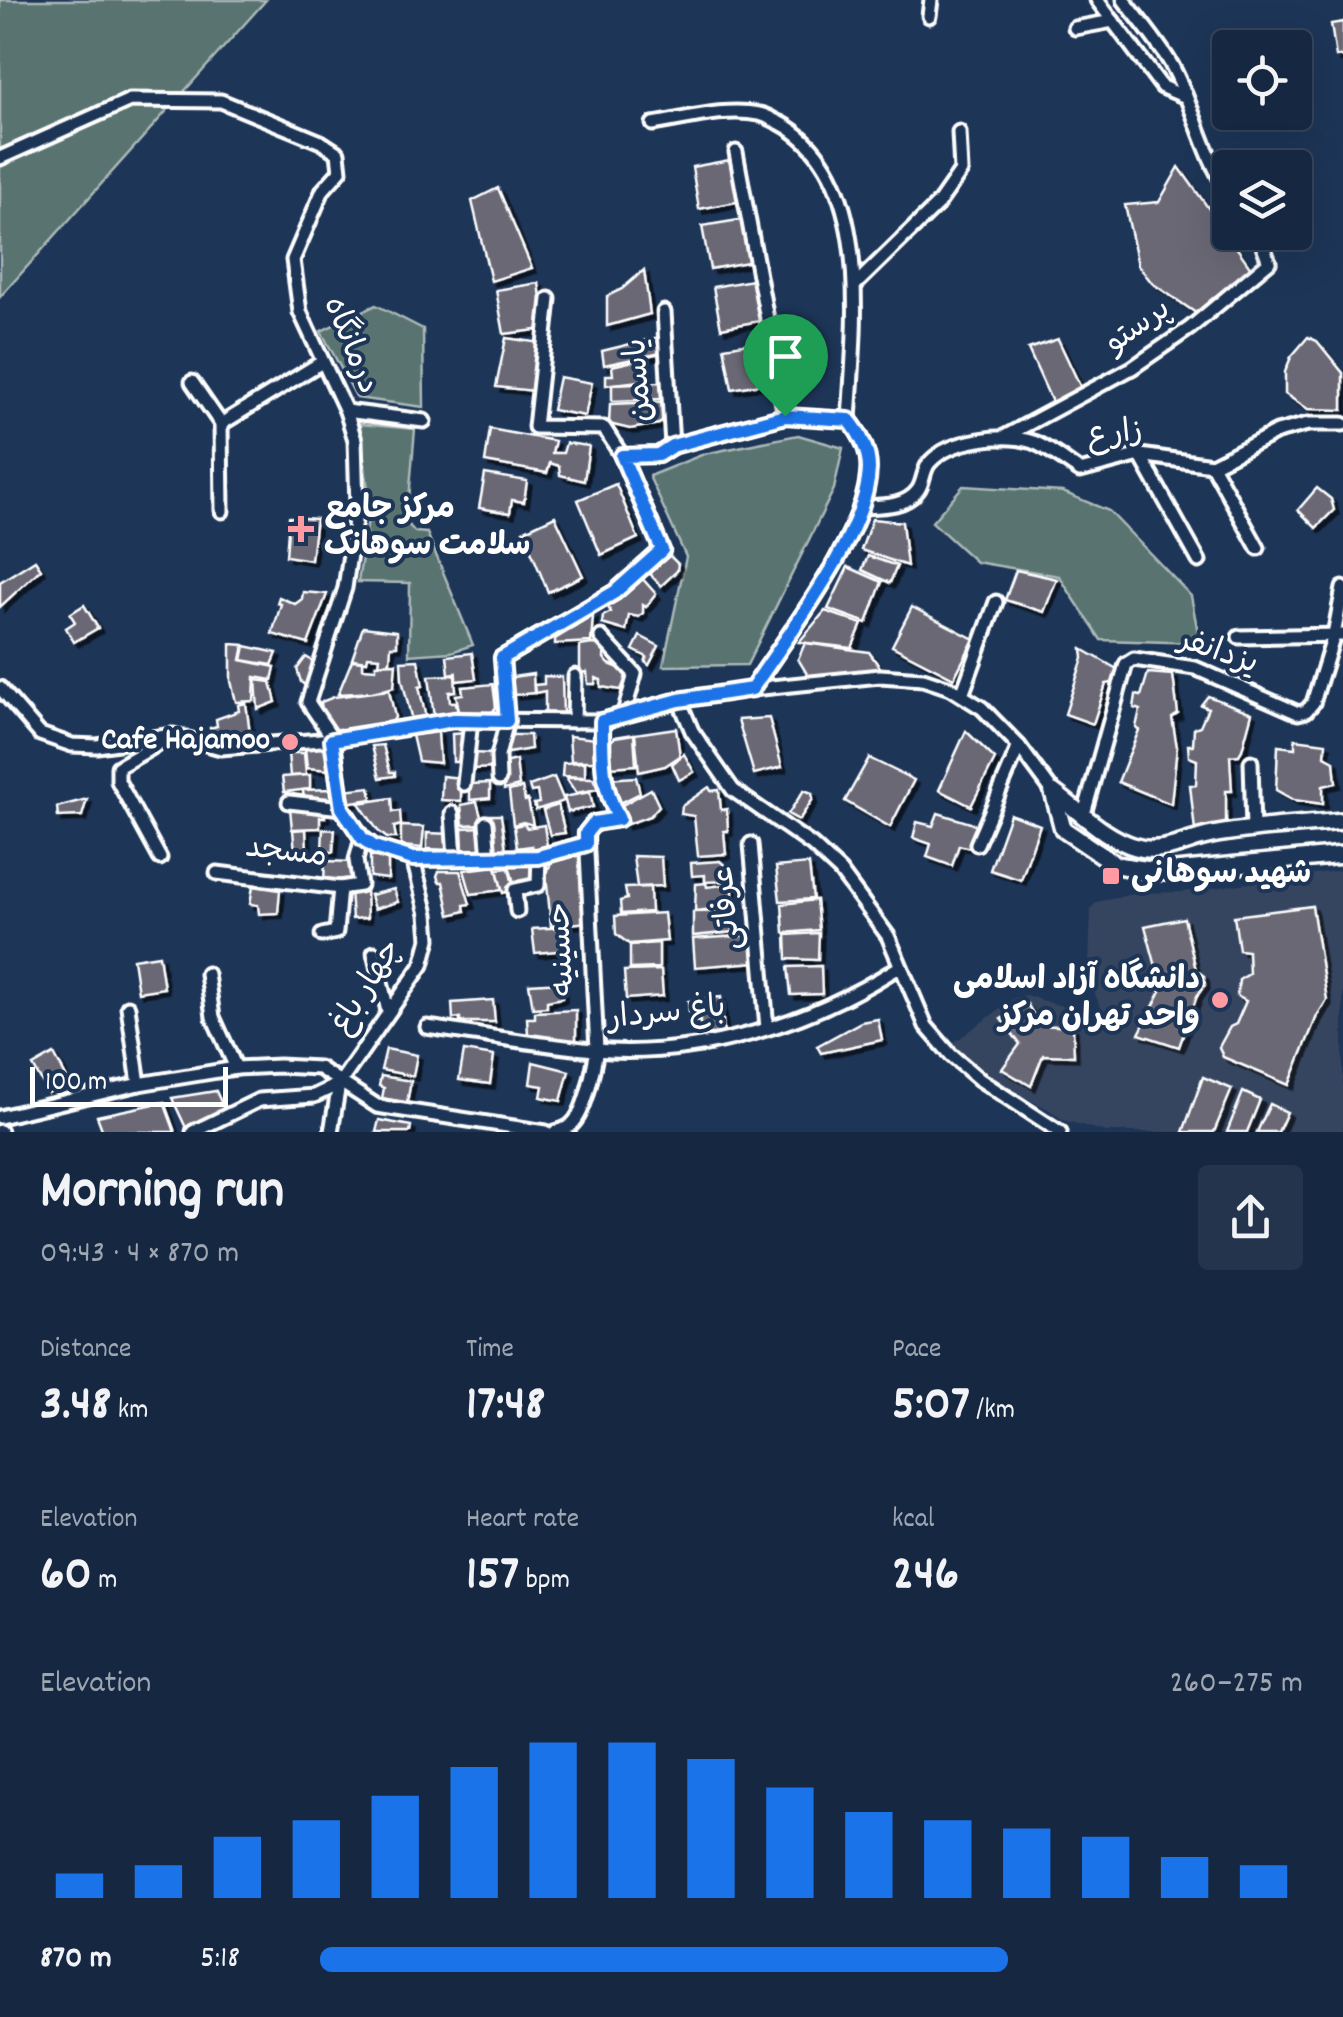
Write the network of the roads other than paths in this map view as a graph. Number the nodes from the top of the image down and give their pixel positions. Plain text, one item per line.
1 (931, 0) edge
2 (1097, 0) edge
3 (1124, 0) edge
4 (928, 16) dead end
5 (1113, 21) junction
6 (1075, 28) dead end
7 (1186, 97) junction
8 (653, 124) dead end
9 (959, 132) dead end
10 (736, 152) dead end
11 (0, 158) edge
12 (1212, 163) edge
13 (1265, 250) edge
14 (855, 286) junction
15 (549, 299) dead end
16 (664, 312) dead end
17 (322, 362) junction
18 (192, 382) dead end
19 (346, 412) junction
20 (785, 416) junction
21 (424, 420) dead end
22 (849, 420) junction
23 (221, 424) junction
24 (1343, 424) edge
25 (1002, 438) junction
26 (672, 446) junction
27 (1140, 454) junction
28 (622, 456) junction
29 (1212, 466) junction
30 (860, 507) junction
31 (222, 510) dead end
32 (1258, 548) dead end
33 (1199, 560) dead end
34 (1343, 588) edge
35 (996, 602) dead end
36 (1338, 635) edge
37 (601, 636) dead end
38 (1239, 638) dead end
39 (575, 676) dead end
40 (0, 688) edge
41 (752, 689) junction
42 (962, 695) junction
43 (679, 700) junction
44 (624, 713) junction
45 (471, 721) junction
46 (507, 721) junction
47 (574, 721) junction
48 (602, 721) junction
49 (173, 736) junction
50 (332, 740) junction
51 (1019, 746) junction
52 (1251, 762) dead end
53 (500, 779) dead end
54 (464, 784) dead end
55 (1052, 792) junction
56 (289, 802) dead end
57 (342, 808) junction
58 (452, 814) dead end
59 (1084, 814) junction
60 (1343, 821) edge
61 (486, 823) dead end
62 (1253, 829) junction
63 (362, 838) junction
64 (586, 844) junction
65 (751, 844) dead end
66 (977, 844) dead end
67 (1343, 855) edge
68 (538, 857) junction
69 (160, 858) dead end
70 (455, 858) junction
71 (489, 858) junction
72 (413, 859) junction
73 (216, 873) dead end
74 (340, 888) junction
75 (516, 911) dead end
76 (322, 935) dead end
77 (374, 952) dead end
78 (900, 967) junction
79 (207, 974) dead end
80 (128, 1007) dead end
81 (388, 1011) junction
82 (427, 1027) dead end
83 (767, 1028) junction
84 (596, 1050) junction
85 (236, 1068) junction
86 (138, 1084) junction
87 (339, 1084) junction
88 (0, 1117) edge
89 (193, 1132) edge
90 (331, 1132) edge
91 (546, 1132) edge
92 (555, 1132) edge
93 (1060, 1132) edge

1 - 4 street
2 - 5 street
3 - 7 street
5 - 6 street
5 - 7 street
7 - 12 street
8 - 14 street
9 - 14 street
10 - 20 street
11 - 17 street, درمانگاه
13 - 25 street, پرستو
14 - 22 street
15 - 28 street
16 - 26 street, یاسمن
17 - 19 street, درمانگاه
17 - 23 street
18 - 23 street
19 - 21 street
19 - 50 street, درمانگاه
20 - 22 street
20 - 26 street
22 - 30 street
23 - 31 street
24 - 29 street
25 - 27 street, زارع
25 - 30 street, زارع
26 - 28 street
27 - 29 street, زارع
27 - 33 street
28 - 46 street
29 - 32 street
30 - 41 street
34 - 36 street
35 - 42 street
36 - 38 street
36 - 59 street, یزدانفر
37 - 44 street
39 - 47 street
40 - 49 street
41 - 42 street
41 - 43 street
42 - 51 street
43 - 44 street
43 - 78 street
44 - 48 street
45 - 46 street
45 - 50 street
45 - 54 street
46 - 47 street
46 - 53 street
47 - 48 street
48 - 64 street, حسینیه
49 - 50 street
49 - 69 street
50 - 57 street
51 - 55 street
51 - 66 street
52 - 62 street
55 - 59 main road
55 - 67 main road
56 - 57 street
57 - 63 street
58 - 70 street
59 - 62 main road
60 - 62 main road
61 - 71 street
63 - 72 street, حسینیه
63 - 74 street, مسجد
64 - 68 street, حسینیه
64 - 84 street, حسینیه
65 - 83 street, عرفاتی
68 - 71 street, حسینیه
68 - 75 street
70 - 71 street, حسینیه
70 - 72 street, حسینیه
72 - 81 street, چهار باغ
73 - 74 street, مسجد
74 - 76 street
77 - 81 street
78 - 83 street, باغ سردار
78 - 93 street
79 - 85 street
80 - 86 street
81 - 87 street, چهار باغ
82 - 84 street, باغ سردار
83 - 84 street, باغ سردار
84 - 92 street, حسینیه
85 - 86 street
85 - 87 street
86 - 88 street
87 - 89 street
87 - 90 street
87 - 91 street

